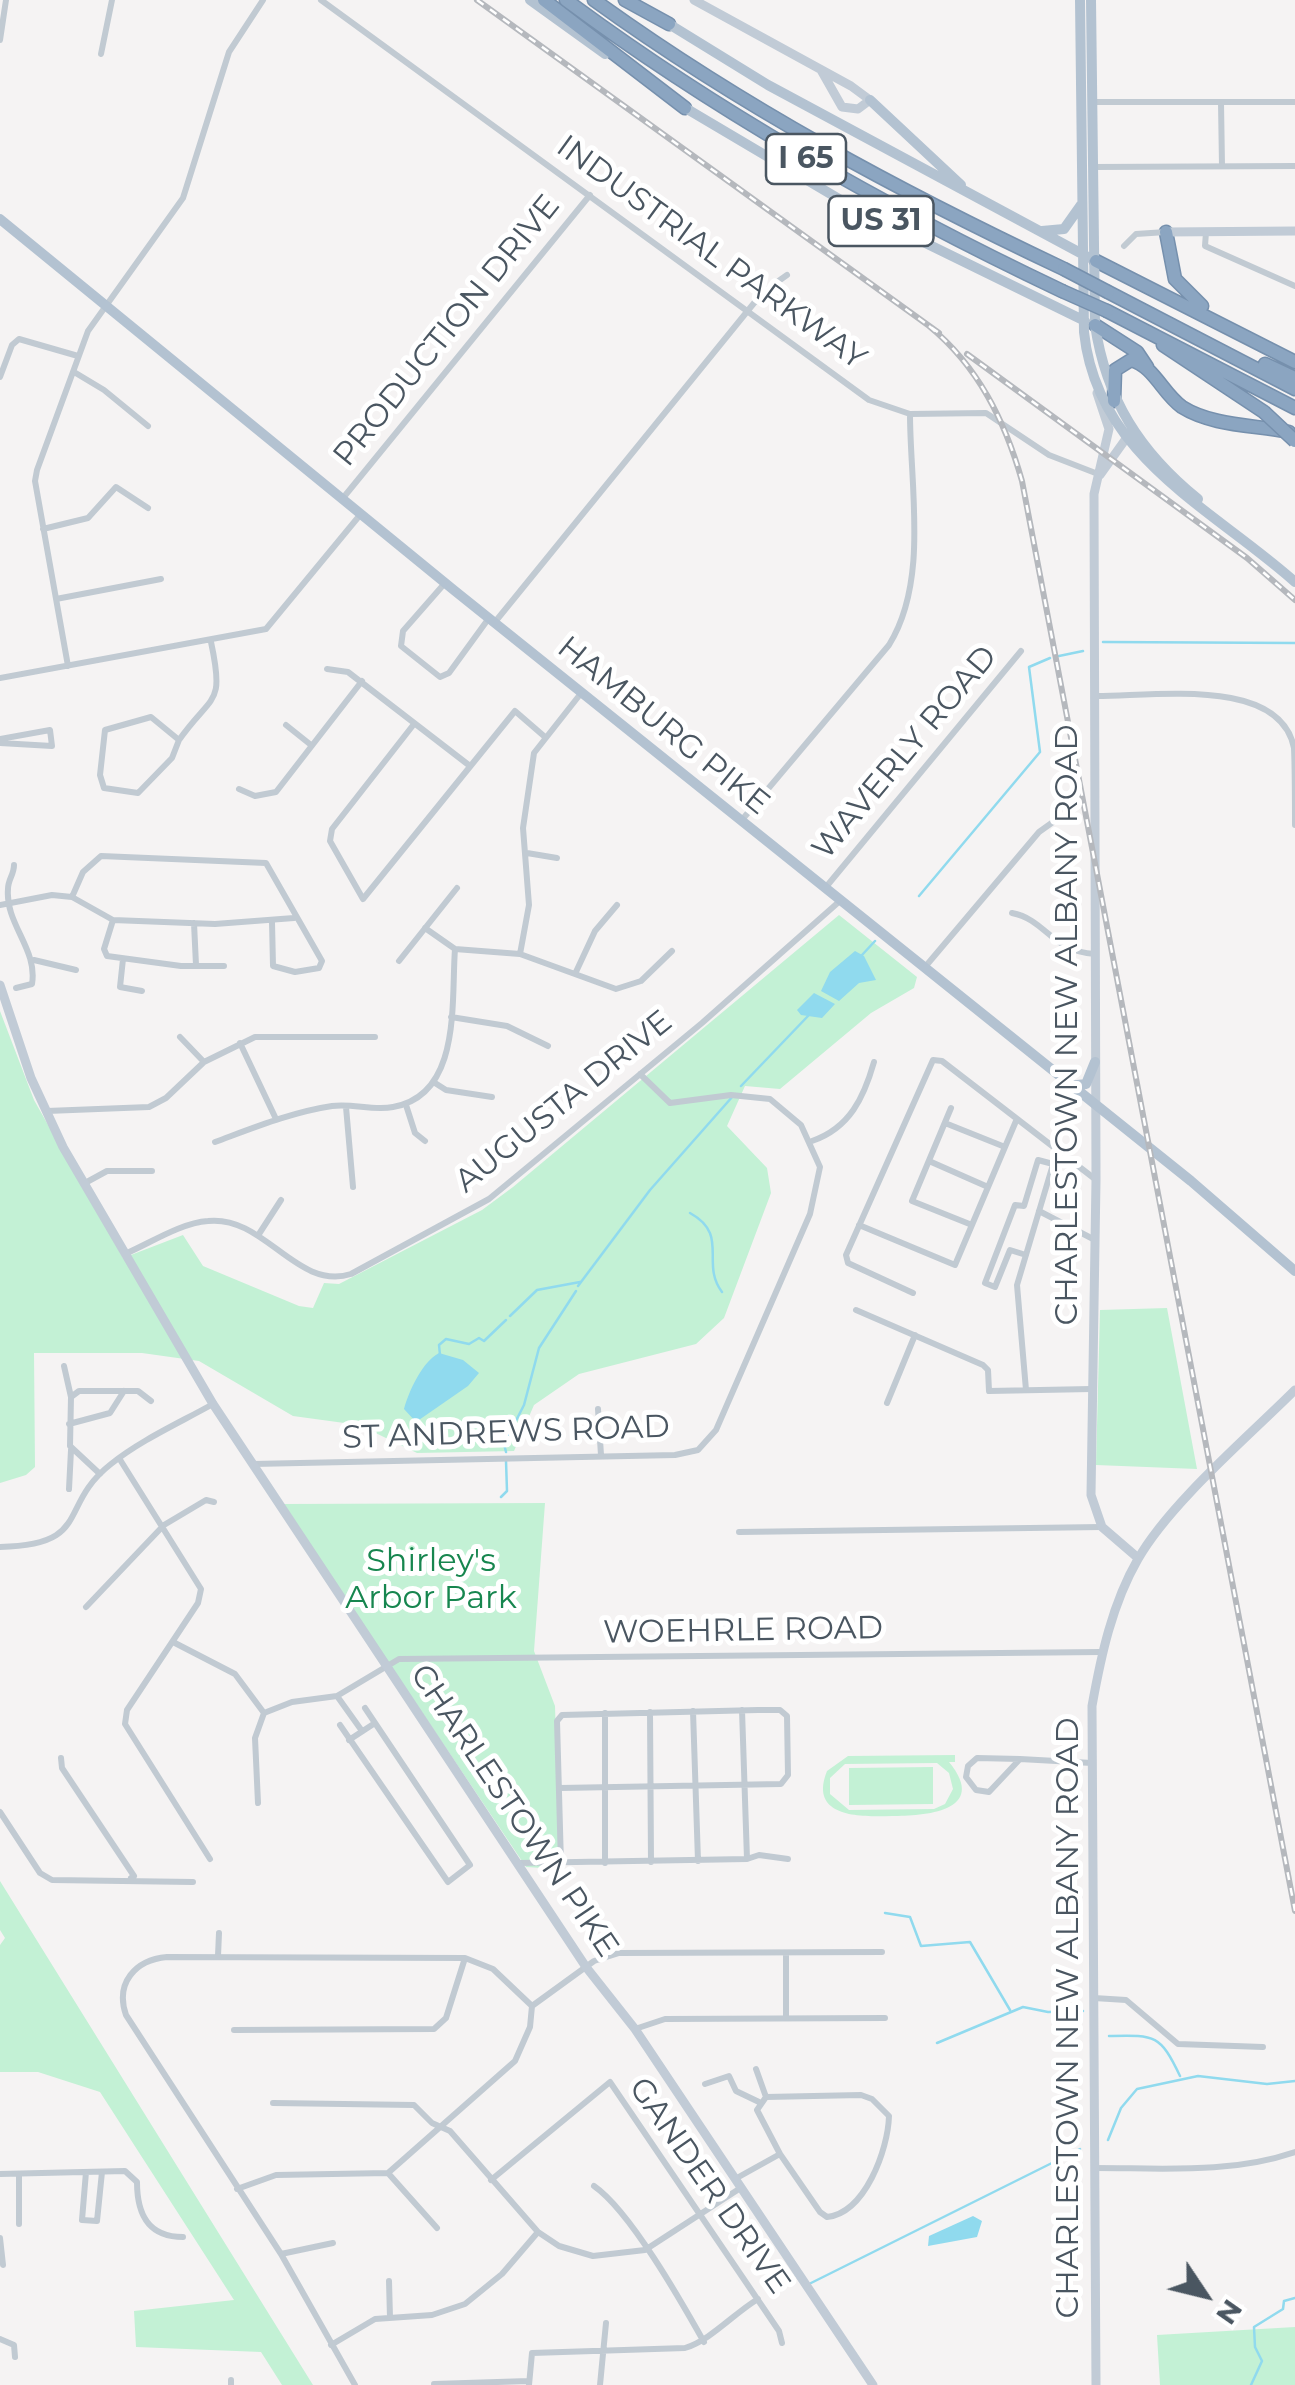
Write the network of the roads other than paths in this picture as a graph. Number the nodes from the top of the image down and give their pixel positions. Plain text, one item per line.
1 (6, 0) edge
2 (112, 0) edge
3 (322, 0) edge
4 (530, 0) edge
5 (544, 0) edge
6 (566, 0) edge
7 (594, 0) edge
8 (625, 0) edge
9 (632, 0) edge
10 (694, 0) edge
11 (1080, 0) edge
12 (1091, 0) edge
13 (259, 1) edge
14 (1, 24) edge
15 (669, 24) junction
16 (0, 40) edge
17 (101, 54) dead end
18 (821, 70) junction
19 (870, 100) junction
20 (1086, 102) junction
21 (1221, 102) junction
22 (1295, 102) edge
23 (685, 108) junction
24 (1222, 166) junction
25 (1295, 166) edge
26 (1092, 167) junction
27 (590, 194) junction
28 (978, 199) junction
29 (1083, 199) junction
30 (0, 218) edge
31 (1038, 230) junction
32 (1166, 232) junction
33 (1206, 232) junction
34 (1295, 232) edge
35 (1124, 246) dead end
36 (1090, 258) junction
37 (787, 276) dead end
38 (1295, 286) edge
39 (107, 303) junction
40 (1143, 309) junction
41 (747, 313) junction
42 (1113, 314) junction
43 (1090, 323) junction
44 (1224, 323) junction
45 (78, 356) junction
46 (1089, 361) junction
47 (1295, 362) edge
48 (74, 372) junction
49 (1150, 372) junction
50 (0, 377) edge
51 (1295, 378) edge
52 (1295, 389) edge
53 (1114, 401) junction
54 (1295, 408) edge
55 (910, 414) junction
56 (148, 426) dead end
57 (1129, 435) junction
58 (1295, 437) edge
59 (1100, 475) junction
60 (342, 499) junction
61 (148, 508) dead end
62 (361, 514) junction
63 (43, 528) junction
64 (161, 579) dead end
65 (1295, 582) edge
66 (445, 583) junction
67 (56, 600) junction
68 (493, 620) junction
69 (211, 642) junction
70 (1022, 651) dead end
71 (68, 666) junction
72 (327, 670) dead end
73 (0, 678) edge
74 (362, 682) junction
75 (582, 692) junction
76 (1094, 696) junction
77 (414, 724) junction
78 (286, 725) dead end
79 (544, 737) junction
80 (180, 740) junction
81 (0, 741) edge
82 (310, 745) junction
83 (470, 766) junction
84 (239, 789) dead end
85 (742, 821) junction
86 (1052, 822) dead end
87 (1295, 825) edge
88 (527, 852) junction
89 (557, 858) dead end
90 (14, 865) dead end
91 (826, 887) junction
92 (457, 888) dead end
93 (72, 897) junction
94 (842, 900) junction
95 (10, 902) junction
96 (0, 905) edge
97 (617, 905) dead end
98 (1012, 914) dead end
99 (294, 918) junction
100 (113, 920) junction
101 (272, 922) junction
102 (194, 923) junction
103 (425, 928) junction
104 (455, 950) junction
105 (672, 951) dead end
106 (520, 954) junction
107 (1095, 954) junction
108 (123, 959) junction
109 (34, 960) junction
110 (399, 960) dead end
111 (196, 965) junction
112 (224, 966) dead end
113 (925, 967) junction
114 (76, 970) dead end
115 (575, 974) junction
116 (0, 984) edge
117 (16, 988) dead end
118 (142, 992) dead end
119 (450, 1018) junction
120 (180, 1037) dead end
121 (376, 1037) dead end
122 (240, 1043) junction
123 (548, 1046) dead end
124 (204, 1062) junction
125 (874, 1062) dead end
126 (1096, 1062) junction
127 (640, 1074) junction
128 (435, 1083) junction
129 (1069, 1086) junction
130 (492, 1096) dead end
131 (406, 1105) junction
132 (1096, 1107) junction
133 (346, 1108) junction
134 (951, 1108) dead end
135 (46, 1111) junction
136 (276, 1119) junction
137 (1016, 1121) junction
138 (945, 1122) junction
139 (425, 1141) dead end
140 (812, 1141) junction
141 (214, 1142) dead end
142 (1005, 1148) junction
143 (1056, 1150) junction
144 (929, 1161) junction
145 (1052, 1164) junction
146 (152, 1171) dead end
147 (1096, 1180) junction
148 (85, 1183) junction
149 (352, 1186) dead end
150 (988, 1187) junction
151 (281, 1200) dead end
152 (1038, 1212) junction
153 (859, 1225) junction
154 (972, 1225) junction
155 (259, 1234) junction
156 (1094, 1240) junction
157 (127, 1253) junction
158 (1026, 1256) junction
159 (1295, 1271) edge
160 (913, 1293) dead end
161 (856, 1310) dead end
162 (915, 1336) junction
163 (64, 1366) dead end
164 (1091, 1389) junction
165 (1026, 1390) junction
166 (1295, 1390) edge
167 (124, 1391) junction
168 (71, 1397) junction
169 (151, 1402) dead end
170 (887, 1403) dead end
171 (213, 1404) junction
172 (598, 1409) dead end
173 (69, 1424) junction
174 (72, 1449) junction
175 (601, 1456) junction
176 (119, 1458) junction
177 (252, 1464) junction
178 (100, 1474) junction
179 (69, 1489) dead end
180 (214, 1502) dead end
181 (164, 1525) junction
182 (1102, 1527) junction
183 (739, 1532) dead end
184 (0, 1547) edge
185 (1138, 1558) junction
186 (86, 1606) dead end
187 (173, 1642) junction
188 (1102, 1652) junction
189 (386, 1664) junction
190 (339, 1696) junction
191 (365, 1708) dead end
192 (742, 1710) junction
193 (693, 1711) junction
194 (650, 1712) junction
195 (264, 1713) junction
196 (605, 1713) junction
197 (375, 1723) junction
198 (340, 1725) dead end
199 (363, 1730) junction
200 (349, 1740) junction
201 (61, 1758) dead end
202 (1020, 1759) junction
203 (1092, 1762) junction
204 (696, 1784) junction
205 (744, 1784) junction
206 (650, 1785) junction
207 (605, 1786) junction
208 (560, 1788) junction
209 (258, 1803) dead end
210 (0, 1812) edge
211 (210, 1859) dead end
212 (788, 1859) dead end
213 (747, 1860) junction
214 (698, 1861) junction
215 (519, 1862) junction
216 (651, 1862) junction
217 (605, 1863) junction
218 (562, 1864) junction
219 (129, 1880) junction
220 (193, 1882) dead end
221 (219, 1932) dead end
222 (882, 1952) dead end
223 (786, 1953) junction
224 (218, 1956) junction
225 (464, 1958) junction
226 (586, 1967) junction
227 (1094, 1998) junction
228 (532, 2006) junction
229 (786, 2018) junction
230 (886, 2018) dead end
231 (635, 2029) junction
232 (234, 2030) dead end
233 (1263, 2047) dead end
234 (756, 2069) dead end
235 (705, 2084) dead end
236 (762, 2100) junction
237 (273, 2102) dead end
238 (441, 2125) junction
239 (1295, 2152) edge
240 (780, 2154) junction
241 (1095, 2168) junction
242 (86, 2172) junction
243 (102, 2172) junction
244 (388, 2172) junction
245 (0, 2174) edge
246 (19, 2174) junction
247 (491, 2180) junction
248 (737, 2184) junction
249 (594, 2186) dead end
250 (237, 2190) junction
251 (702, 2214) junction
252 (19, 2224) dead end
253 (438, 2228) dead end
254 (538, 2232) junction
255 (182, 2237) dead end
256 (0, 2238) edge
257 (333, 2243) dead end
258 (646, 2250) junction
259 (280, 2254) junction
260 (3, 2265) dead end
261 (389, 2281) dead end
262 (758, 2299) junction
263 (390, 2318) junction
264 (606, 2323) dead end
265 (0, 2338) edge
266 (704, 2342) junction
267 (782, 2343) dead end
268 (331, 2345) junction
269 (603, 2350) junction
270 (15, 2357) dead end
271 (529, 2383) edge
272 (434, 2384) edge
273 (355, 2385) edge
274 (600, 2385) edge
275 (873, 2385) edge
276 (1096, 2385) edge

1 - 14 street
2 - 17 street
3 - 27 street, INDUSTRIAL PARKWAY
4 - 23 main road, US 31
5 - 23 highway
6 - 42 highway, I 65, bridge
7 - 40 highway, I 65, bridge
8 - 15 highway
9 - 15 main road, US 31
10 - 18 main road
11 - 20 main road
12 - 20 main road
13 - 39 street
14 - 16 street
15 - 28 main road, US 31
18 - 19 main road
18 - 19 main road
19 - 28 main road
20 - 21 street
20 - 26 main road
20 - 29 main road
21 - 22 street
21 - 24 street
23 - 43 main road, US 31
24 - 25 street
24 - 26 street
26 - 36 main road
27 - 41 street, INDUSTRIAL PARKWAY
27 - 60 street, PRODUCTION DRIVE
28 - 31 main road, US 31
29 - 31 main road
29 - 36 main road
30 - 39 main road, HAMBURG PIKE
31 - 36 main road, US 31
32 - 33 main road
32 - 35 street
32 - 44 highway
33 - 34 main road
33 - 38 street
36 - 43 main road
36 - 44 highway
37 - 41 street
39 - 45 street
39 - 60 main road, HAMBURG PIKE
40 - 51 highway
40 - 52 highway, I 65
41 - 55 street, INDUSTRIAL PARKWAY
41 - 68 street
42 - 54 highway, I 65
42 - 58 highway, bridge
43 - 46 main road
43 - 49 highway
43 - 53 main road
44 - 47 highway
45 - 48 street
45 - 50 street
46 - 57 main road
46 - 59 main road, CHARLESTOWN NEW ALBANY ROAD
48 - 56 street
48 - 63 street
49 - 53 highway
49 - 58 highway
53 - 57 main road
55 - 59 street, INDUSTRIAL PARKWAY
55 - 85 street
57 - 59 main road, CHARLESTOWN NEW ALBANY ROAD
57 - 65 main road
59 - 76 main road, CHARLESTOWN NEW ALBANY ROAD
60 - 62 main road, HAMBURG PIKE
61 - 63 street
62 - 66 main road, HAMBURG PIKE
62 - 69 street
63 - 67 street
64 - 67 street
66 - 68 main road, HAMBURG PIKE
66 - 68 street
67 - 71 street
68 - 75 main road, HAMBURG PIKE
69 - 71 street
69 - 80 street
70 - 91 street, WAVERLY ROAD
71 - 73 street
72 - 74 street
74 - 77 street
74 - 82 street
75 - 79 street
75 - 85 main road, HAMBURG PIKE
76 - 87 street
76 - 107 main road, CHARLESTOWN NEW ALBANY ROAD
77 - 83 street
77 - 83 street
78 - 82 street
79 - 83 street
79 - 88 street
80 - 80 street
81 - 81 street
82 - 84 street
85 - 91 main road, HAMBURG PIKE
86 - 113 street
88 - 89 street
88 - 106 street
90 - 95 street
91 - 94 main road, HAMBURG PIKE
92 - 103 street
93 - 95 street
93 - 99 street
93 - 100 street
94 - 113 main road, HAMBURG PIKE
94 - 127 street, AUGUSTA DRIVE
95 - 96 street
95 - 109 street
97 - 115 street
98 - 107 street
99 - 101 street
99 - 101 street
100 - 102 street
100 - 108 street
101 - 102 street
102 - 111 street
103 - 104 street
103 - 110 street
104 - 106 street
104 - 119 street
105 - 115 street
106 - 115 street
107 - 126 main road, CHARLESTOWN NEW ALBANY ROAD
108 - 111 street
108 - 118 street
109 - 114 street
109 - 117 street
111 - 112 street
113 - 129 main road, HAMBURG PIKE
116 - 135 main road, CHARLESTOWN PIKE
119 - 123 street
119 - 128 street
120 - 124 street
121 - 122 street
122 - 124 street
122 - 136 street
124 - 135 street
125 - 140 street
126 - 129 main road
126 - 132 main road, CHARLESTOWN NEW ALBANY ROAD
127 - 140 street
127 - 155 street, AUGUSTA DRIVE
128 - 130 street
128 - 131 street
129 - 132 main road, HAMBURG PIKE
131 - 133 street
131 - 139 street
132 - 147 main road, CHARLESTOWN NEW ALBANY ROAD
132 - 159 main road, HAMBURG PIKE
133 - 136 street
133 - 149 street
134 - 138 street
135 - 148 main road, CHARLESTOWN PIKE
136 - 141 street
137 - 142 street
137 - 143 street
137 - 153 street
138 - 142 street
138 - 144 street
140 - 175 street, ST ANDREWS ROAD
142 - 150 street
143 - 145 street
143 - 147 street
144 - 150 street
144 - 154 street
145 - 152 street
145 - 158 street
146 - 148 street
147 - 156 main road, CHARLESTOWN NEW ALBANY ROAD
148 - 157 main road, CHARLESTOWN PIKE
150 - 154 street
151 - 155 street
152 - 156 street
152 - 158 street
153 - 154 street
153 - 160 street
155 - 157 street, AUGUSTA DRIVE
156 - 164 main road, CHARLESTOWN NEW ALBANY ROAD
157 - 171 main road, CHARLESTOWN PIKE
158 - 165 street
161 - 162 street
162 - 165 street
162 - 170 street
163 - 168 street
164 - 165 street
164 - 182 main road, CHARLESTOWN NEW ALBANY ROAD
166 - 185 main road, CHARLESTOWN NEW ALBANY ROAD
167 - 168 street
167 - 169 street
167 - 173 street
168 - 173 street
171 - 176 street
171 - 177 main road, CHARLESTOWN PIKE
172 - 175 street
173 - 174 street
174 - 178 street
174 - 179 street
175 - 177 street, ST ANDREWS ROAD
176 - 178 street
176 - 181 street
177 - 189 main road, CHARLESTOWN PIKE
178 - 184 street
180 - 181 street
181 - 186 street
181 - 187 street
182 - 183 street
182 - 185 main road
185 - 188 main road, CHARLESTOWN NEW ALBANY ROAD
187 - 195 street
187 - 211 street
188 - 189 street, WOEHRLE ROAD
188 - 203 main road, CHARLESTOWN NEW ALBANY ROAD
189 - 190 street
189 - 215 main road, CHARLESTOWN PIKE
190 - 195 street
190 - 199 street
191 - 197 street
192 - 193 street
192 - 205 street
192 - 205 street
193 - 194 street
193 - 204 street
194 - 196 street
194 - 206 street
195 - 209 street
196 - 207 street
196 - 208 street
197 - 199 street
197 - 200 street
198 - 200 street
199 - 200 street
201 - 219 street
202 - 202 street
202 - 203 street
203 - 227 main road, CHARLESTOWN NEW ALBANY ROAD
204 - 205 street
204 - 206 street
204 - 214 street
205 - 213 street
206 - 207 street
206 - 216 street
207 - 208 street
207 - 217 street
208 - 218 street
210 - 219 street
212 - 213 street
213 - 214 street
214 - 216 street
215 - 218 street
215 - 226 main road, CHARLESTOWN PIKE
216 - 217 street
217 - 218 street
219 - 220 street
221 - 224 street
222 - 223 street
223 - 226 street
223 - 229 street
224 - 225 street
224 - 250 street
225 - 228 street
225 - 232 street
226 - 228 street
226 - 231 main road, CHARLESTOWN PIKE
227 - 233 street
227 - 241 main road, CHARLESTOWN NEW ALBANY ROAD
228 - 238 street
229 - 230 street
229 - 231 street
231 - 248 main road, CHARLESTOWN PIKE
234 - 236 street
235 - 236 street
236 - 240 street
236 - 240 street
237 - 238 street
238 - 244 street
238 - 247 street
239 - 241 street
240 - 248 street
241 - 276 main road, CHARLESTOWN NEW ALBANY ROAD
242 - 243 street
242 - 243 street
242 - 246 street
243 - 255 street
244 - 250 street
244 - 253 street
245 - 246 street
246 - 252 street
247 - 251 street, GANDER DRIVE
247 - 254 street
248 - 251 street
248 - 275 main road, CHARLESTOWN PIKE
249 - 258 street
250 - 259 street
251 - 258 street
251 - 262 street, GANDER DRIVE
254 - 258 street
254 - 263 street
256 - 260 street
257 - 259 street
258 - 266 street
259 - 268 street
261 - 263 street
262 - 266 street
262 - 267 street, GANDER DRIVE
263 - 268 street
264 - 269 street
265 - 270 street
266 - 269 street
268 - 273 street
269 - 271 street
269 - 274 street
271 - 272 street

